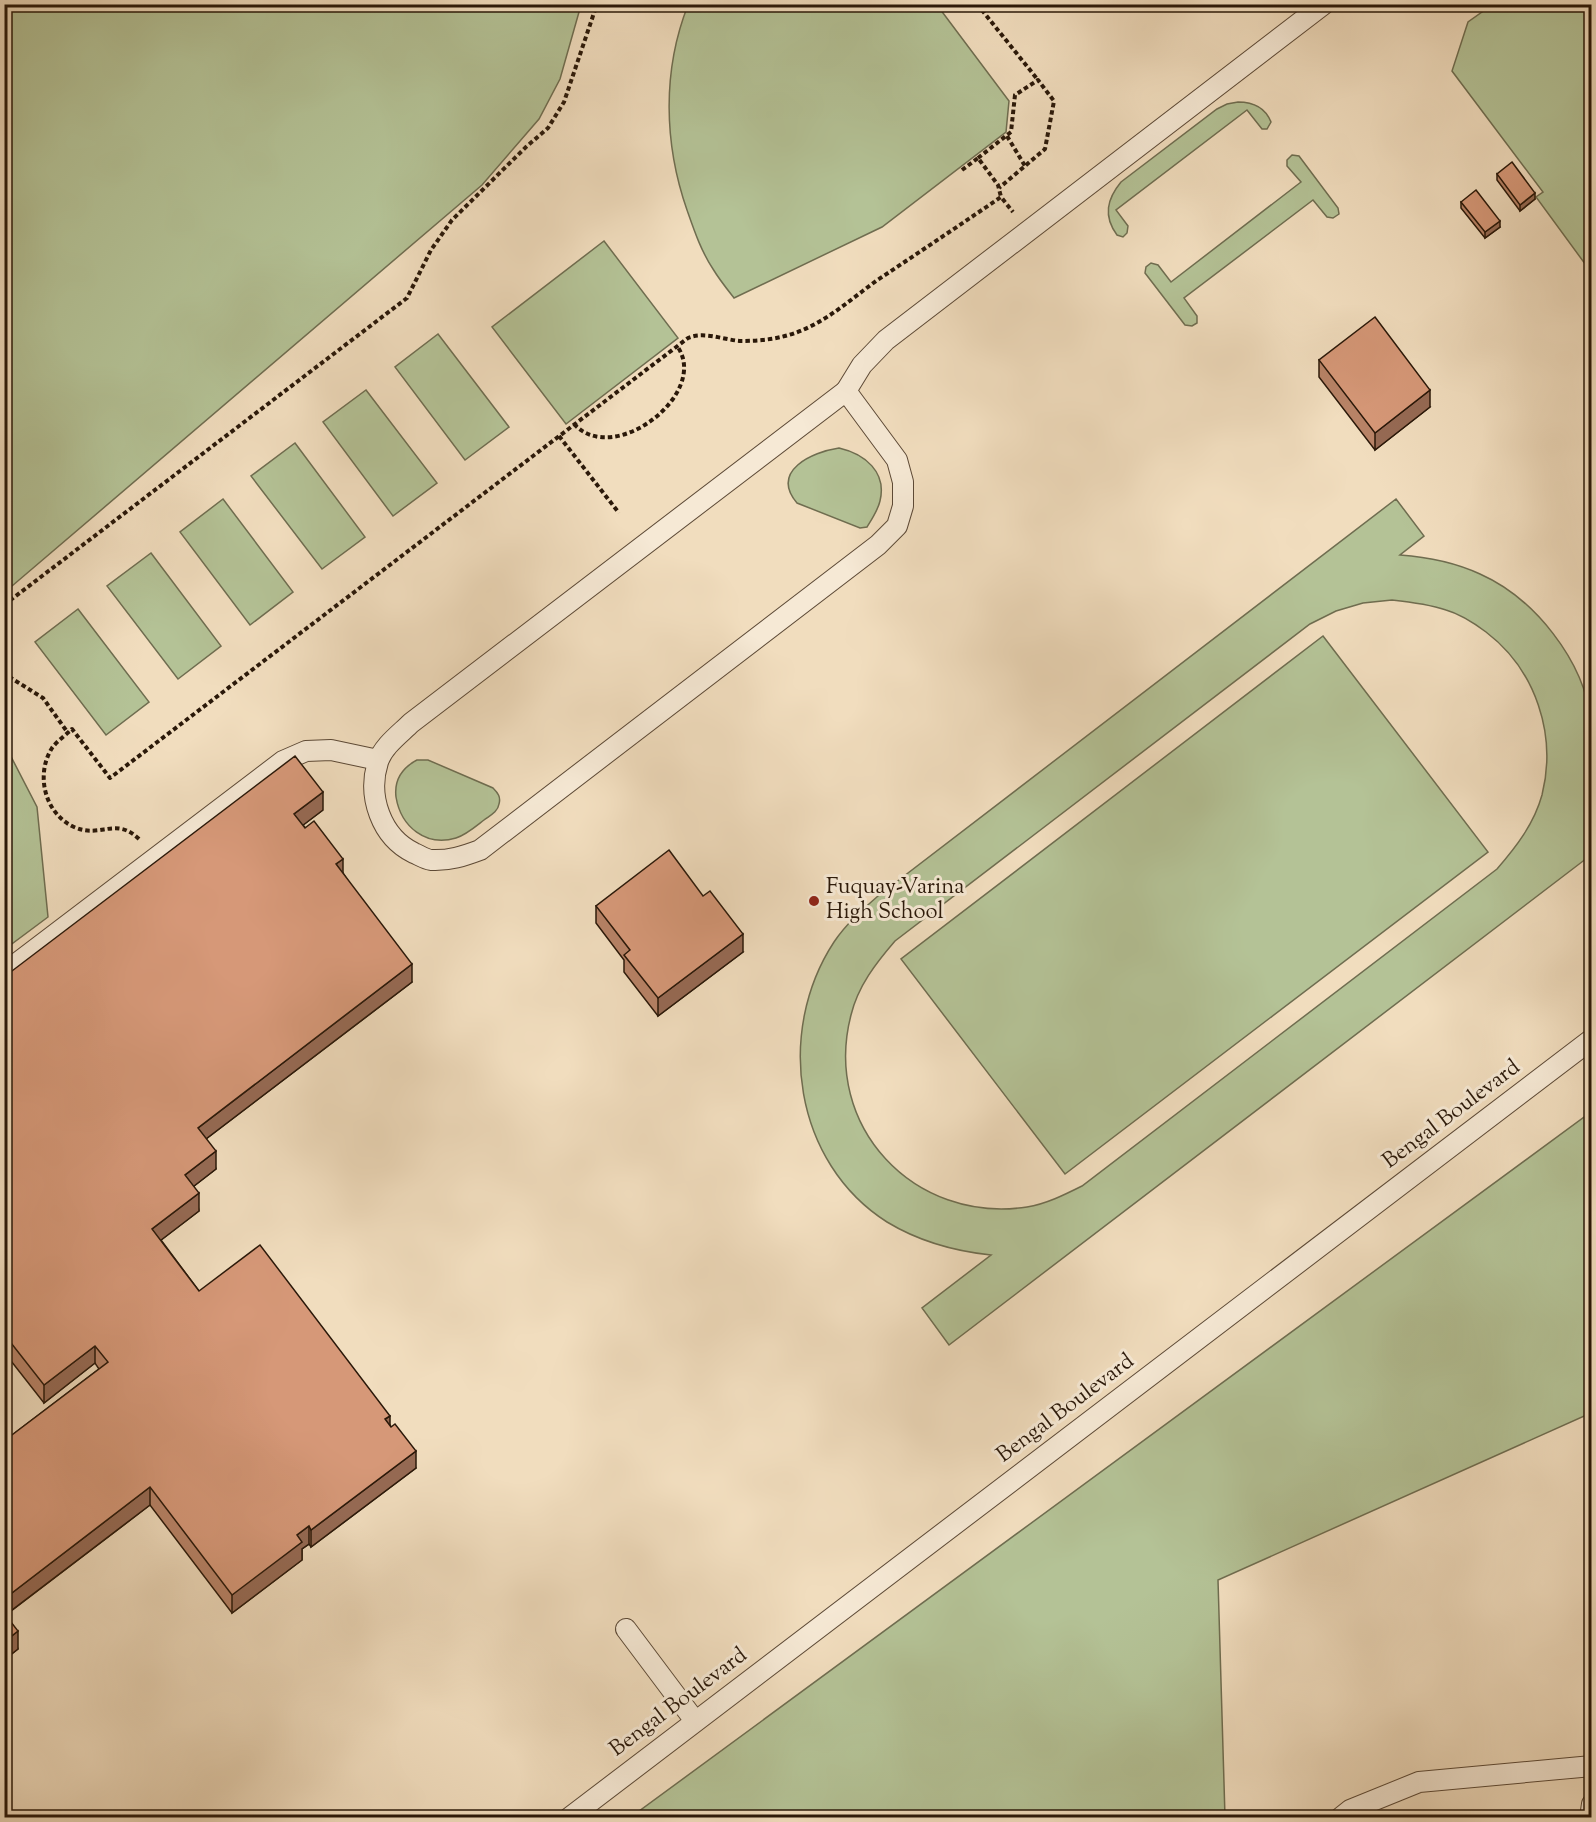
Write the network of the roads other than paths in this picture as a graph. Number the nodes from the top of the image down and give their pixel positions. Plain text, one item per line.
1 (1323, 4) edge
2 (846, 391) junction
3 (378, 760) junction
4 (4, 974) edge
5 (1592, 1038) edge
6 (626, 1629) dead end
7 (695, 1721) junction
8 (1592, 1766) edge
9 (1592, 1804) edge
10 (568, 1818) edge
11 (1340, 1818) edge
12 (1590, 1818) edge

1 - 2 lane
2 - 3 lane
2 - 3 lane
3 - 4 lane
5 - 7 lane, Bengal Boulevard
6 - 7 lane
7 - 10 lane, Bengal Boulevard
8 - 11 lane
9 - 12 lane

